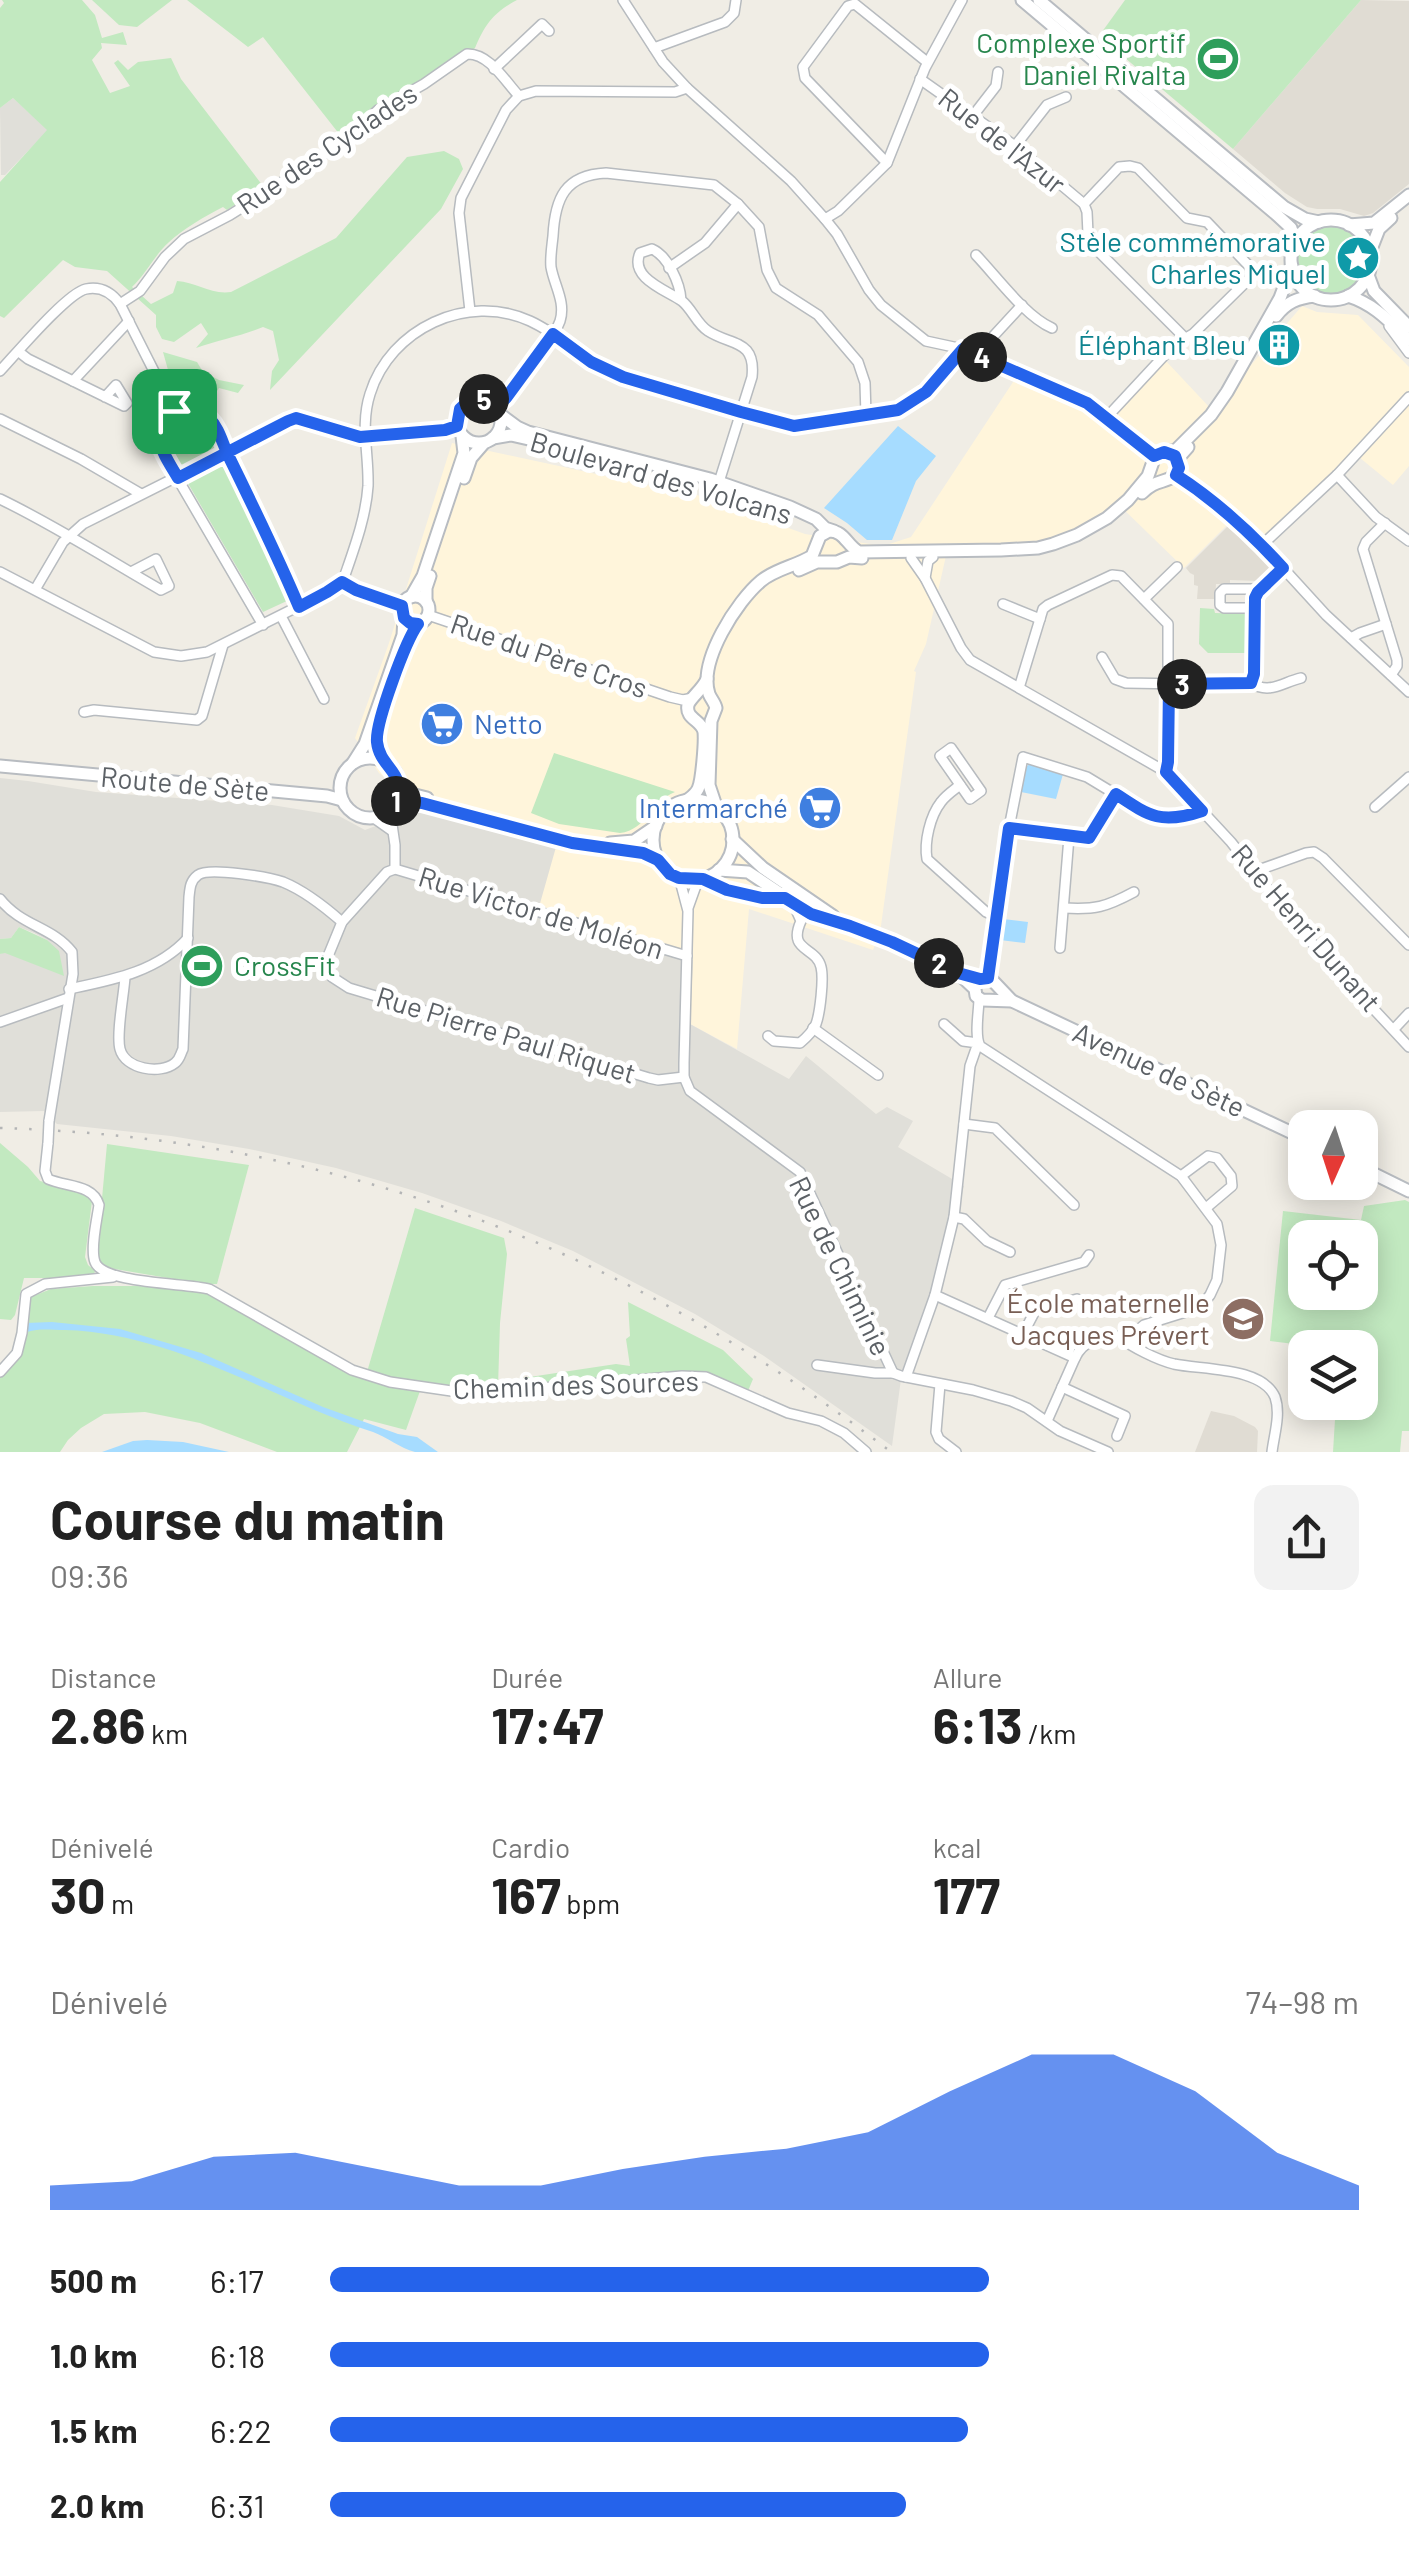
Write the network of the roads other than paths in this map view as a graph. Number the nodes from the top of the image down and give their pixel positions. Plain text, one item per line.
1 (623, 0) edge
2 (736, 0) edge
3 (962, 0) edge
4 (1022, 0) edge
5 (1039, 0) edge
6 (549, 31) dead end
7 (654, 48) junction
8 (927, 62) junction
9 (494, 69) junction
10 (998, 72) dead end
11 (920, 79) junction
12 (687, 88) junction
13 (519, 96) junction
14 (1066, 97) dead end
15 (972, 117) junction
16 (1015, 146) junction
17 (887, 163) junction
18 (1409, 195) edge
19 (738, 204) junction
20 (1084, 204) junction
21 (1409, 204) edge
22 (825, 219) junction
23 (1319, 222) junction
24 (1349, 225) junction
25 (1295, 243) junction
26 (1370, 252) junction
27 (976, 255) dead end
28 (1292, 266) junction
29 (669, 268) junction
30 (1368, 275) junction
31 (1314, 296) junction
32 (1348, 296) junction
33 (681, 300) junction
34 (120, 304) junction
35 (1022, 304) junction
36 (1375, 308) junction
37 (470, 312) junction
38 (128, 322) junction
39 (1409, 327) edge
40 (1052, 328) dead end
41 (553, 334) junction
42 (1185, 338) junction
43 (1409, 340) edge
44 (963, 349) junction
45 (18, 352) junction
46 (1409, 353) edge
47 (976, 355) junction
48 (0, 371) edge
49 (72, 381) junction
50 (105, 397) dead end
51 (1409, 397) edge
52 (174, 411) junction
53 (499, 411) junction
54 (741, 412) junction
55 (866, 416) junction
56 (1107, 417) junction
57 (0, 419) edge
58 (459, 431) junction
59 (364, 436) junction
60 (489, 440) junction
61 (226, 452) junction
62 (1174, 457) junction
63 (1153, 461) junction
64 (1337, 476) junction
65 (1170, 477) junction
66 (178, 478) junction
67 (719, 482) junction
68 (141, 494) junction
69 (0, 498) edge
70 (1384, 523) junction
71 (69, 535) junction
72 (842, 535) junction
73 (1409, 541) edge
74 (817, 544) junction
75 (1262, 546) junction
76 (932, 557) junction
77 (912, 558) junction
78 (841, 560) junction
79 (826, 562) junction
80 (1177, 566) dead end
81 (1283, 568) junction
82 (0, 572) edge
83 (131, 572) dead end
84 (925, 578) junction
85 (342, 582) junction
86 (36, 588) junction
87 (753, 590) junction
88 (1258, 592) junction
89 (1144, 600) junction
90 (426, 601) junction
91 (1003, 604) dead end
92 (299, 607) junction
93 (405, 607) junction
94 (1255, 608) junction
95 (281, 616) junction
96 (423, 619) junction
97 (1040, 620) junction
98 (1386, 624) junction
99 (263, 625) junction
100 (1351, 638) junction
101 (223, 645) junction
102 (1102, 657) dead end
103 (709, 675) junction
104 (1391, 675) junction
105 (1302, 678) dead end
106 (1251, 683) junction
107 (1169, 684) junction
108 (1019, 688) junction
109 (1409, 692) edge
110 (670, 697) junction
111 (695, 697) junction
112 (711, 698) junction
113 (324, 700) dead end
114 (84, 712) dead end
115 (692, 716) junction
116 (712, 718) junction
117 (353, 763) junction
118 (388, 764) junction
119 (0, 768) edge
120 (1166, 772) junction
121 (1409, 777) edge
122 (341, 779) junction
123 (960, 785) junction
124 (400, 786) junction
125 (303, 794) junction
126 (1116, 794) junction
127 (342, 800) junction
128 (686, 801) junction
129 (1375, 807) dead end
130 (392, 808) junction
131 (717, 809) junction
132 (1202, 811) junction
133 (374, 818) junction
134 (656, 826) junction
135 (1009, 828) junction
136 (391, 830) junction
137 (1069, 837) junction
138 (732, 839) junction
139 (658, 860) junction
140 (394, 869) junction
141 (720, 870) junction
142 (1254, 872) junction
143 (679, 878) junction
144 (700, 879) junction
145 (1134, 892) dead end
146 (0, 898) edge
147 (789, 901) junction
148 (1064, 908) junction
149 (688, 911) junction
150 (814, 915) junction
151 (997, 918) junction
152 (801, 921) junction
153 (342, 922) junction
154 (850, 926) junction
155 (188, 938) junction
156 (1409, 945) edge
157 (1060, 948) dead end
158 (687, 956) junction
159 (163, 961) junction
160 (186, 964) junction
161 (125, 977) junction
162 (986, 990) junction
163 (68, 994) junction
164 (1409, 1013) edge
165 (0, 1022) edge
166 (944, 1024) dead end
167 (814, 1028) junction
168 (1394, 1028) junction
169 (768, 1036) dead end
170 (978, 1044) junction
171 (1409, 1047) edge
172 (878, 1076) dead end
173 (684, 1077) junction
174 (964, 1124) junction
175 (1288, 1132) edge
176 (1378, 1175) edge
177 (1181, 1176) junction
178 (1409, 1191) edge
179 (1074, 1205) dead end
180 (1206, 1208) junction
181 (954, 1216) junction
182 (1010, 1252) dead end
183 (1089, 1255) dead end
184 (116, 1276) junction
185 (935, 1295) junction
186 (1077, 1298) dead end
187 (988, 1318) junction
188 (1138, 1330) junction
189 (1024, 1334) junction
190 (1118, 1337) junction
191 (1136, 1345) junction
192 (1075, 1358) junction
193 (817, 1365) dead end
194 (0, 1372) edge
195 (893, 1373) junction
196 (906, 1377) junction
197 (940, 1384) junction
198 (1062, 1387) junction
199 (1047, 1422) junction
200 (1116, 1436) dead end
201 (866, 1452) edge
202 (956, 1452) edge
203 (1108, 1452) edge
204 (1272, 1452) edge

1 - 7 street
2 - 7 street
3 - 8 street
4 - 25 street
5 - 23 street
6 - 9 street
7 - 12 street
8 - 11 street
8 - 17 street
9 - 13 street
9 - 34 street, Rue des Cyclades
10 - 15 street
11 - 15 street, Rue de l'Azur
11 - 17 street
12 - 13 street
12 - 22 street
13 - 37 street
14 - 16 street
15 - 16 street, Rue de l'Azur
16 - 20 street, Rue de l'Azur
17 - 22 street
18 - 24 street
19 - 29 street
19 - 41 street
19 - 55 street
20 - 42 street
20 - 42 street
21 - 26 street
22 - 44 street
23 - 24 street
23 - 25 street
24 - 26 street
25 - 28 street
26 - 30 street
27 - 35 street
28 - 31 street
28 - 62 street
29 - 33 street
29 - 33 street
30 - 32 street
30 - 39 street
31 - 32 street
31 - 62 street
32 - 36 street
33 - 54 street
34 - 38 street
34 - 45 street
35 - 40 street
35 - 47 street
36 - 43 street
36 - 46 street
37 - 41 street
37 - 59 street
38 - 49 street
38 - 52 street
41 - 53 street
41 - 54 street
42 - 56 street
44 - 47 street
44 - 55 street
45 - 48 street
45 - 49 street
47 - 56 street
49 - 50 street
51 - 64 street
52 - 61 street
52 - 66 street
53 - 58 street
53 - 60 street
53 - 67 street, Boulevard des Volcans
54 - 55 street
54 - 67 street
56 - 63 street
57 - 68 street
58 - 59 street
58 - 60 street
58 - 93 street
59 - 61 street
59 - 85 street
60 - 74 street, Boulevard des Volcans
60 - 90 street
61 - 66 street
61 - 92 street
62 - 63 street
62 - 65 street
63 - 65 street
63 - 72 street, Boulevard des Volcans
64 - 70 street
64 - 75 street
65 - 75 street
65 - 76 street
66 - 68 street
66 - 99 street
67 - 72 street, Boulevard des Volcans
68 - 71 street
69 - 71 street
70 - 73 street
70 - 98 street
71 - 83 street
71 - 86 street
72 - 74 street
72 - 78 street
74 - 79 street
74 - 87 street
75 - 81 street
76 - 77 street
76 - 84 street
77 - 78 street
77 - 84 street, Rue Henri Dunant
78 - 79 street
79 - 87 street
80 - 89 street
81 - 88 street
81 - 100 street
82 - 86 street
84 - 108 street, Rue Henri Dunant
85 - 92 street
85 - 93 street
86 - 101 street
87 - 103 street
88 - 94 street
88 - 94 street
89 - 97 street
89 - 107 street
90 - 93 street
90 - 96 street
91 - 97 street
92 - 95 street
93 - 96 street
93 - 117 street
94 - 106 street
95 - 99 street
95 - 113 street
96 - 110 street, Rue du Père Cros
96 - 118 street
97 - 108 street
98 - 100 street
98 - 104 street
99 - 101 street
100 - 104 street
101 - 114 street
102 - 107 street
103 - 111 street
103 - 112 street
104 - 109 street
105 - 106 street
106 - 107 street
107 - 120 street
108 - 120 street, Rue Henri Dunant
110 - 111 street, Rue du Père Cros
110 - 115 street, Rue du Père Cros
111 - 112 street
111 - 115 street
112 - 116 street
115 - 116 street
115 - 128 street
116 - 131 street
117 - 118 street
117 - 122 street
118 - 124 street
119 - 125 street, Route de Sète
120 - 132 street, Rue Henri Dunant
121 - 129 street
122 - 125 street, Route de Sète
122 - 127 street
123 - 123 street
123 - 151 street
124 - 130 street
124 - 134 street
125 - 127 street, Route de Sète
126 - 132 street
126 - 135 street
126 - 137 street
127 - 133 street
128 - 131 street
128 - 134 street
130 - 133 street
130 - 136 street, Rue Victor de Moléon
130 - 139 street
131 - 138 street
132 - 142 street, Rue Henri Dunant
133 - 136 street
134 - 139 street
135 - 137 street
135 - 151 street
136 - 140 street, Rue Victor de Moléon
137 - 148 street
138 - 141 street
138 - 154 street
139 - 143 street
140 - 153 street, Rue Victor de Moléon
140 - 158 street, Rue Victor de Moléon
141 - 144 street
141 - 147 street
142 - 156 street
142 - 168 street, Rue Henri Dunant
143 - 144 street
143 - 149 street
144 - 147 street
144 - 149 street
145 - 148 street
146 - 163 street
147 - 150 street
147 - 152 street
148 - 157 street
149 - 158 street
150 - 152 street
150 - 154 street
151 - 162 street
152 - 167 street
153 - 155 street
153 - 173 street, Rue Pierre Paul Riquet
154 - 162 street
155 - 159 street
155 - 160 street
158 - 173 street
159 - 160 street
159 - 161 street
160 - 161 street
161 - 163 street
162 - 170 street
162 - 175 street, Avenue de Sète
163 - 165 street
163 - 184 street, bridge
164 - 168 street
166 - 170 street
167 - 169 street
167 - 172 street
168 - 171 street, Rue Henri Dunant
170 - 174 street
170 - 177 street
173 - 195 street, Rue de Chiminie
174 - 179 street
174 - 181 street
176 - 178 street
177 - 180 street
177 - 180 street
180 - 188 street
181 - 182 street
181 - 185 street
183 - 187 street
184 - 194 street, Chemin des Sources
184 - 201 street, Chemin des Sources
185 - 187 street
185 - 196 street
186 - 189 street
187 - 189 street
188 - 190 street
188 - 191 street
189 - 192 street
190 - 191 street
190 - 192 street
191 - 204 street
192 - 198 street
193 - 195 street
195 - 196 street
196 - 197 street
197 - 199 street
197 - 202 street
198 - 199 street
198 - 200 street
199 - 203 street

